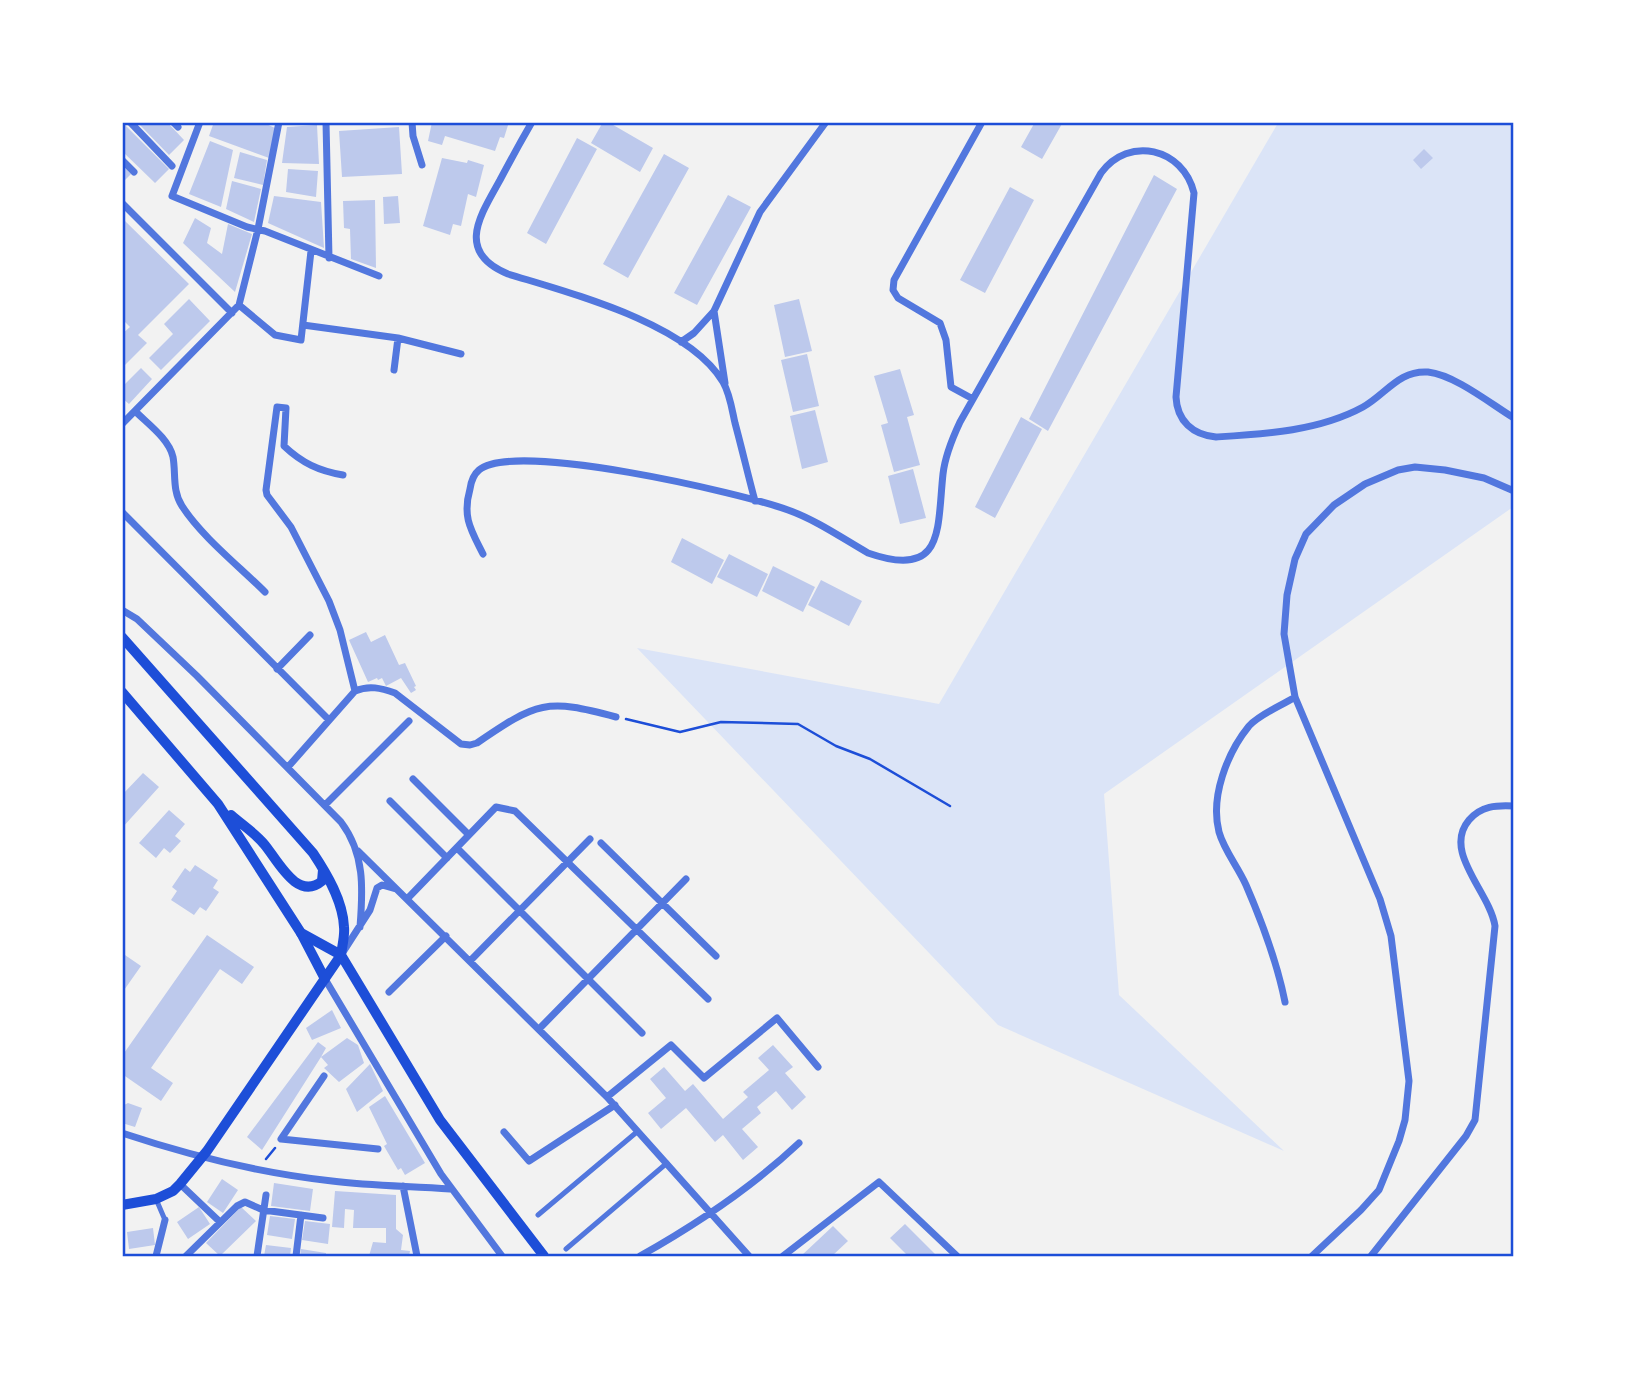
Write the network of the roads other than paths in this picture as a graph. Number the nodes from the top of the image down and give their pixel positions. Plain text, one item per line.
1 (130, 122) edge
2 (200, 122) edge
3 (279, 122) edge
4 (326, 122) edge
5 (412, 122) edge
6 (532, 122) edge
7 (826, 122) edge
8 (982, 122) edge
9 (122, 159) edge
10 (422, 164) dead end
11 (172, 166) dead end
12 (134, 172) dead end
13 (122, 203) edge
14 (258, 229) junction
15 (311, 251) junction
16 (329, 258) junction
17 (379, 276) dead end
18 (239, 306) junction
19 (714, 311) junction
20 (232, 313) junction
21 (303, 325) junction
22 (398, 338) junction
23 (681, 342) junction
24 (461, 354) dead end
25 (394, 370) dead end
26 (725, 385) junction
27 (973, 399) junction
28 (135, 411) junction
29 (1514, 418) edge
30 (122, 424) edge
31 (343, 475) dead end
32 (1514, 491) edge
33 (755, 501) junction
34 (122, 512) edge
35 (483, 554) dead end
36 (265, 592) dead end
37 (122, 610) edge
38 (310, 635) dead end
39 (122, 637) edge
40 (277, 669) junction
41 (355, 691) junction
42 (122, 692) edge
43 (1294, 697) junction
44 (616, 717) road end
45 (329, 720) junction
46 (409, 721) dead end
47 (288, 767) junction
48 (413, 779) dead end
49 (390, 802) dead end
50 (218, 804) junction
51 (325, 805) junction
52 (1514, 806) edge
53 (469, 835) junction
54 (590, 839) joint
55 (601, 843) joint
56 (457, 848) junction
57 (358, 851) junction
58 (447, 858) junction
59 (567, 862) junction
60 (323, 869) junction
61 (686, 879) dead end
62 (398, 890) junction
63 (408, 898) junction
64 (662, 904) junction
65 (520, 911) junction
66 (360, 927) junction
67 (637, 929) junction
68 (301, 933) junction
69 (446, 936) junction
70 (341, 955) junction
71 (716, 956) dead end
72 (470, 961) junction
73 (325, 979) junction
74 (588, 979) junction
75 (389, 992) dead end
76 (708, 999) dead end
77 (1285, 1002) dead end
78 (539, 1029) junction
79 (642, 1033) dead end
80 (818, 1066) dead end
81 (324, 1076) dead end
82 (607, 1097) junction
83 (615, 1105) junction
84 (638, 1131) junction
85 (504, 1132) dead end
86 (122, 1133) edge
87 (799, 1143) dead end
88 (378, 1149) dead end
89 (667, 1163) junction
90 (180, 1184) junction
91 (403, 1186) junction
92 (450, 1189) junction
93 (266, 1195) dead end
94 (156, 1199) junction
95 (122, 1205) edge
96 (264, 1210) junction
97 (712, 1213) junction
98 (301, 1215) junction
99 (538, 1215) dead end
100 (323, 1218) dead end
101 (165, 1220) joint
102 (220, 1222) junction
103 (566, 1249) dead end
104 (156, 1256) edge
105 (186, 1256) edge
106 (257, 1256) edge
107 (296, 1256) edge
108 (417, 1256) edge
109 (502, 1256) edge
110 (544, 1256) edge
111 (640, 1256) edge
112 (750, 1256) edge
113 (783, 1256) edge
114 (957, 1256) edge
115 (1312, 1256) edge
116 (1371, 1256) edge

1 - 11 street
2 - 14 street
3 - 14 street
4 - 16 street
5 - 10 street
6 - 23 street
7 - 19 street
8 - 27 street
9 - 12 street
13 - 20 street
14 - 15 street
14 - 18 street
15 - 16 street
15 - 21 street
16 - 17 street
18 - 20 street
18 - 21 street
19 - 23 street
19 - 26 street
20 - 28 street
21 - 22 street
22 - 24 street
22 - 25 street
23 - 26 street
26 - 33 street
27 - 29 street
27 - 33 street
28 - 30 street
28 - 36 street
31 - 41 street
32 - 43 street
33 - 35 street
34 - 40 street
37 - 47 street
38 - 40 street
39 - 60 main road
40 - 45 street
41 - 44 street
41 - 45 street
42 - 50 main road
43 - 77 street
43 - 115 street
45 - 47 street
46 - 51 street
47 - 51 street
48 - 53 street
49 - 58 street
50 - 60 main road
50 - 68 main road
51 - 57 street
52 - 116 street
53 - 56 street
53 - 59 street
54 - 55 street
54 - 59 street
55 - 64 street
56 - 58 street
56 - 65 street
57 - 62 street
57 - 66 street
58 - 63 street
59 - 65 street
59 - 67 street
60 - 70 main road
61 - 64 street
62 - 63 street
62 - 66 street
63 - 69 street
64 - 67 street
64 - 71 street
65 - 72 street
65 - 74 street
66 - 70 street
67 - 74 street
67 - 76 street
68 - 70 main road
68 - 73 main road
69 - 72 street
69 - 75 street
70 - 73 main road
70 - 110 main road
72 - 78 street
73 - 90 main road
73 - 92 street
74 - 78 street
74 - 79 street
78 - 82 street
80 - 82 street
81 - 88 street
82 - 83 street
83 - 84 street
83 - 85 street
84 - 89 street
84 - 99 street
86 - 91 street
87 - 97 street
89 - 97 street
89 - 103 street
90 - 94 main road
90 - 102 street
91 - 92 street
91 - 108 street
92 - 109 street
93 - 96 street
94 - 95 main road
94 - 101 street
96 - 98 street
96 - 102 street
96 - 106 street
97 - 111 street
97 - 112 street
98 - 100 street
98 - 107 street
101 - 104 street
102 - 105 street
113 - 114 street

